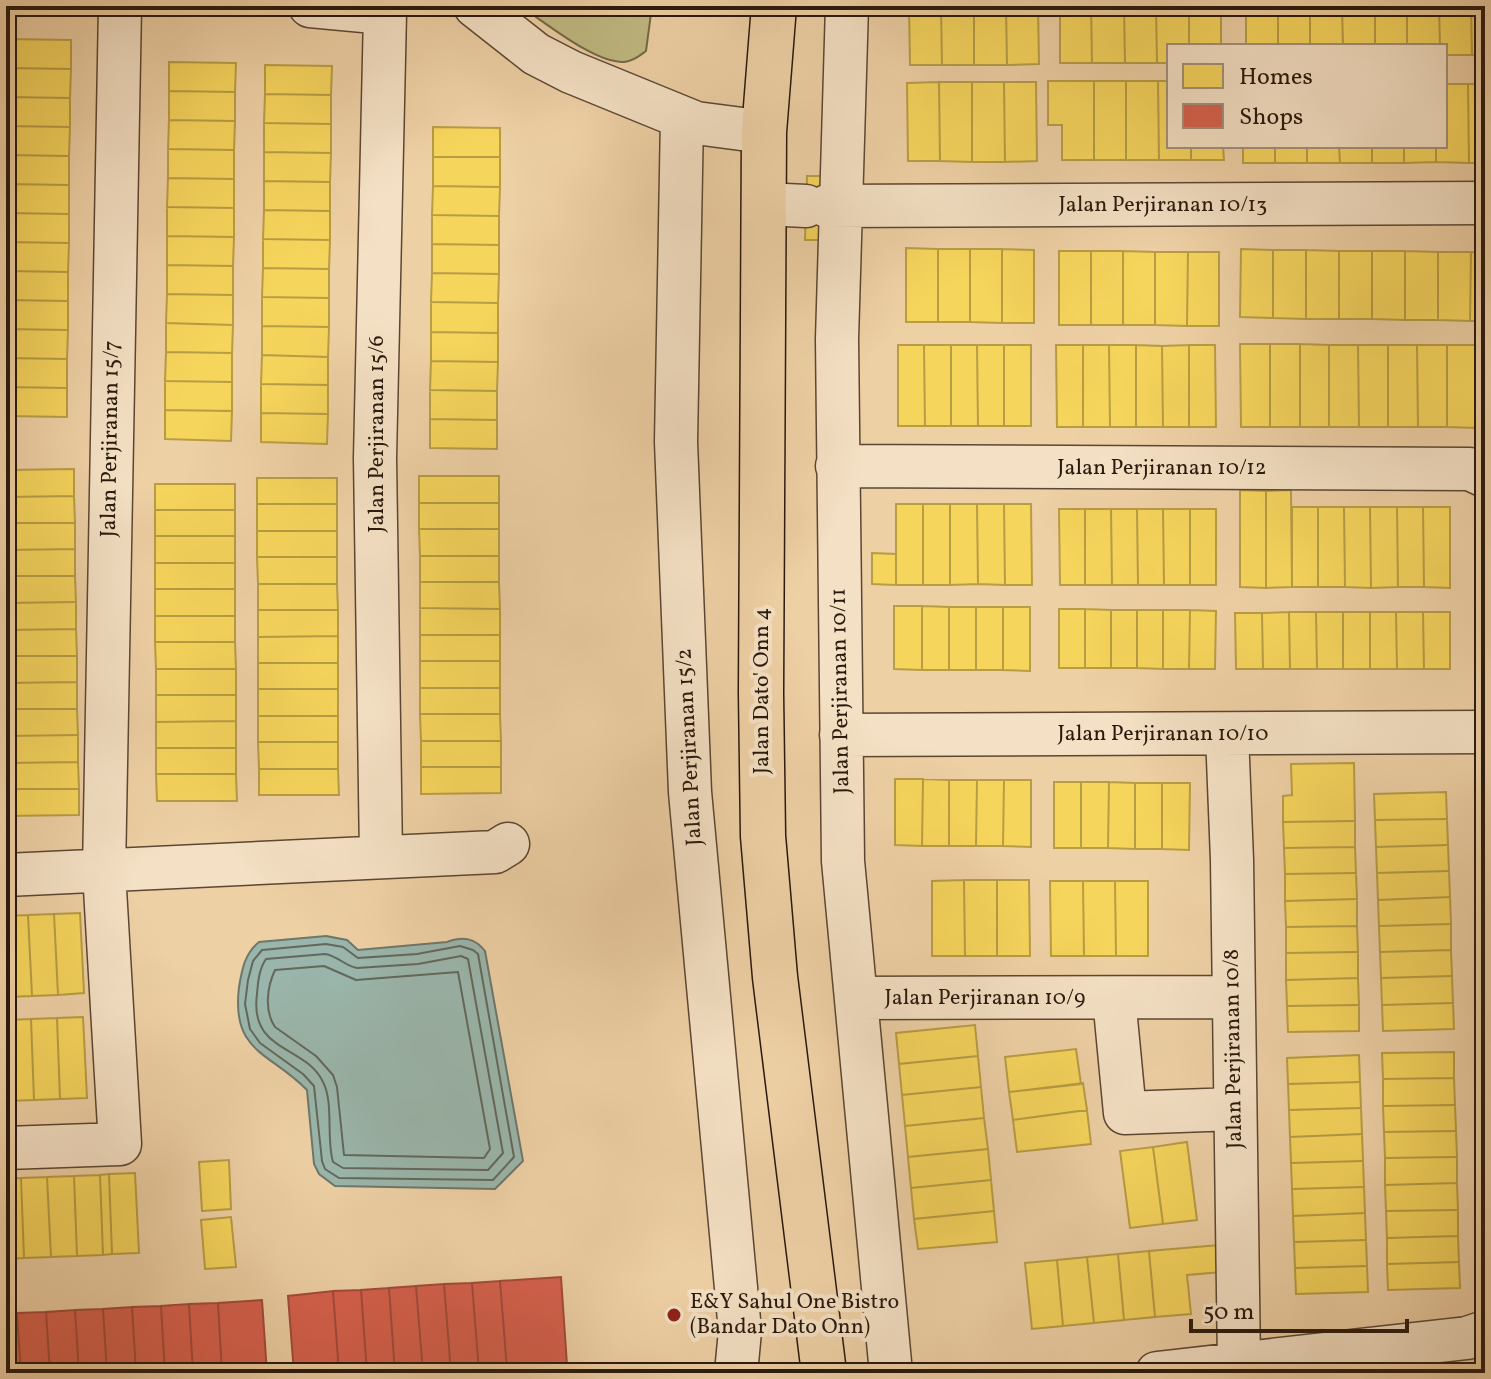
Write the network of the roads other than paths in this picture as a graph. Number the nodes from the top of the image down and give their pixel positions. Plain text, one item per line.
1 (120, 6) edge
2 (310, 6) edge
3 (475, 6) edge
4 (774, 6) edge
5 (847, 6) edge
6 (682, 118) junction
7 (764, 132) junction
8 (1485, 203) edge
9 (810, 206) junction
10 (837, 466) junction
11 (1485, 476) edge
12 (1485, 732) edge
13 (1227, 734) junction
14 (841, 735) junction
15 (508, 844) dead end
16 (381, 856) junction
17 (104, 872) junction
18 (6, 875) edge
19 (1233, 997) junction
20 (856, 998) junction
21 (1114, 998) junction
22 (1234, 1109) junction
23 (6, 1148) edge
24 (1476, 1335) edge
25 (1239, 1364) junction
26 (736, 1373) edge
27 (824, 1373) edge
28 (891, 1373) edge
29 (1157, 1373) edge

1 - 17 street, Jalan Perjiranan 15/7
2 - 16 street, Jalan Perjiranan 15/6
3 - 6 street
4 - 7 main road, Jalan Dato' Onn 4
5 - 9 street, Jalan Perjiranan 10/11
6 - 7 street
6 - 26 street, Jalan Perjiranan 15/2
7 - 9 main road, Jalan Dato' Onn 4
8 - 9 street, Jalan Perjiranan 10/13
9 - 10 street, Jalan Perjiranan 10/11
9 - 27 main road, Jalan Dato' Onn 4
10 - 11 street, Jalan Perjiranan 10/12
10 - 14 street, Jalan Perjiranan 10/11
12 - 13 street, Jalan Perjiranan 10/10
13 - 14 street, Jalan Perjiranan 10/10
13 - 19 street, Jalan Perjiranan 10/8
14 - 20 street, Jalan Perjiranan 10/11
15 - 16 street
16 - 17 street
17 - 18 street
17 - 23 street, Jalan Perjiranan 15/7
19 - 21 street, Jalan Perjiranan 10/9
19 - 22 street, Jalan Perjiranan 10/8
20 - 21 street, Jalan Perjiranan 10/9
20 - 28 street, Jalan Perjiranan 10/11
21 - 22 street, Jalan Perjiranan 10/9
22 - 25 street, Jalan Perjiranan 10/8
24 - 25 street
25 - 29 street

